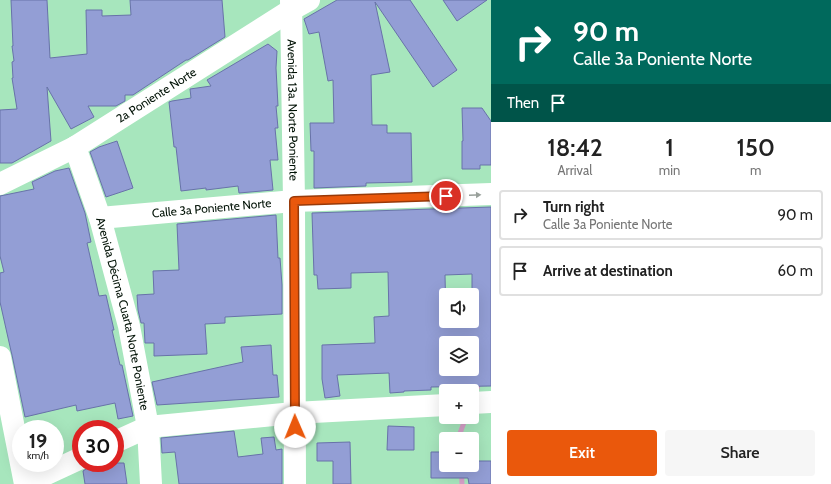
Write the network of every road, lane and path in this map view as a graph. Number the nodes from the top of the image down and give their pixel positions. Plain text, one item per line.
1 (297, 3) edge
2 (75, 148) junction
3 (0, 184) edge
4 (491, 194) edge
5 (294, 201) junction
6 (100, 218) junction
7 (0, 357) edge
8 (491, 402) edge
9 (479, 403) edge
10 (439, 404) edge
11 (294, 413) junction
12 (148, 427) junction
13 (124, 438) edge
14 (72, 462) edge
15 (25, 484) edge
16 (151, 484) edge
17 (296, 484) edge

1 - 2 street, 2a Poniente Norte
1 - 5 street, Avenida 13a. Norte Poniente
2 - 3 street, 2a Poniente Norte
2 - 6 street, Avenida Décima Cuarta Norte Poniente
5 -> 4 street, Calle 3a Poniente Norte
5 - 6 street, Calle 3a Poniente Norte
5 - 11 street, Avenida 13a. Norte Poniente
6 - 12 street, Avenida Décima Cuarta Norte Poniente
7 - 15 street
8 - 9 street
10 - 11 street
11 - 12 street
11 - 17 street, Avenida 13a. Norte Poniente
12 - 13 street
12 - 16 street, Avenida Décima Cuarta Norte Poniente
14 - 15 street

